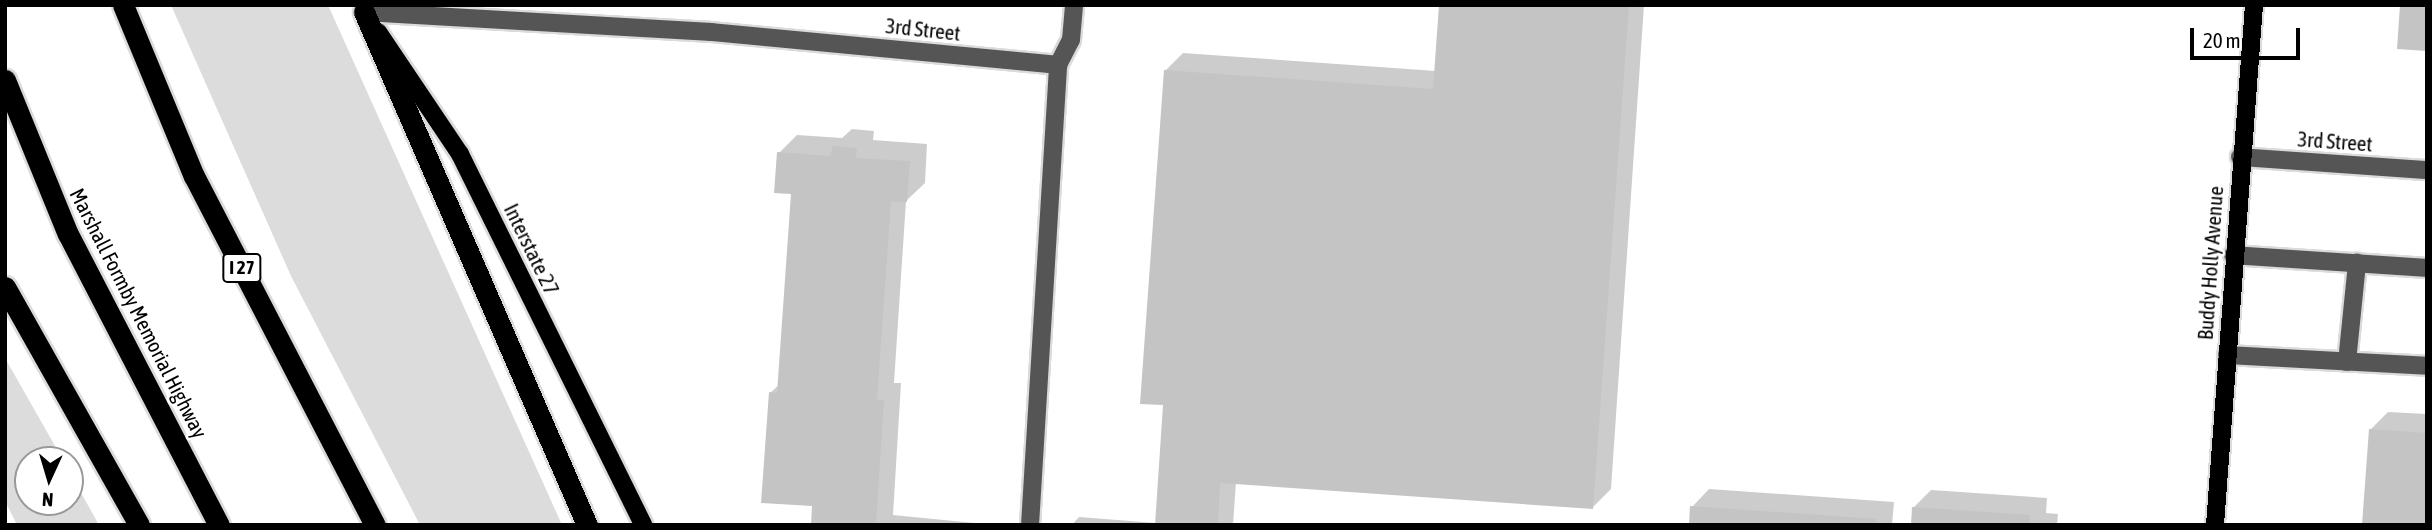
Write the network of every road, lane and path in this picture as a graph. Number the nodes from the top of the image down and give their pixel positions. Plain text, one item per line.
1 (123, 5) edge
2 (1073, 5) edge
3 (2253, 5) edge
4 (363, 9) edge
5 (1058, 65) junction
6 (5, 80) edge
7 (2240, 157) junction
8 (2427, 170) edge
9 (2233, 255) junction
10 (2357, 263) junction
11 (2427, 268) edge
12 (5, 287) edge
13 (2227, 355) junction
14 (2347, 362) junction
15 (2427, 366) edge
16 (139, 525) edge
17 (219, 525) edge
18 (375, 525) edge
19 (587, 525) edge
20 (643, 525) edge
21 (1030, 525) edge
22 (2215, 525) edge

1 - 18 highway, I 27
2 - 5 street
3 - 7 main road, Buddy Holly Avenue
4 - 5 street, 3rd Street
4 - 19 highway
4 - 20 main road, Interstate 27
5 - 21 street
6 - 17 highway, Marshall Formby Memorial Highway
7 - 8 street, 3rd Street
7 - 9 main road, Buddy Holly Avenue
9 - 10 street
9 - 13 main road, Buddy Holly Avenue
10 - 11 street
10 - 14 street
12 - 16 highway
13 - 14 street
13 - 22 main road, Buddy Holly Avenue
14 - 15 street

